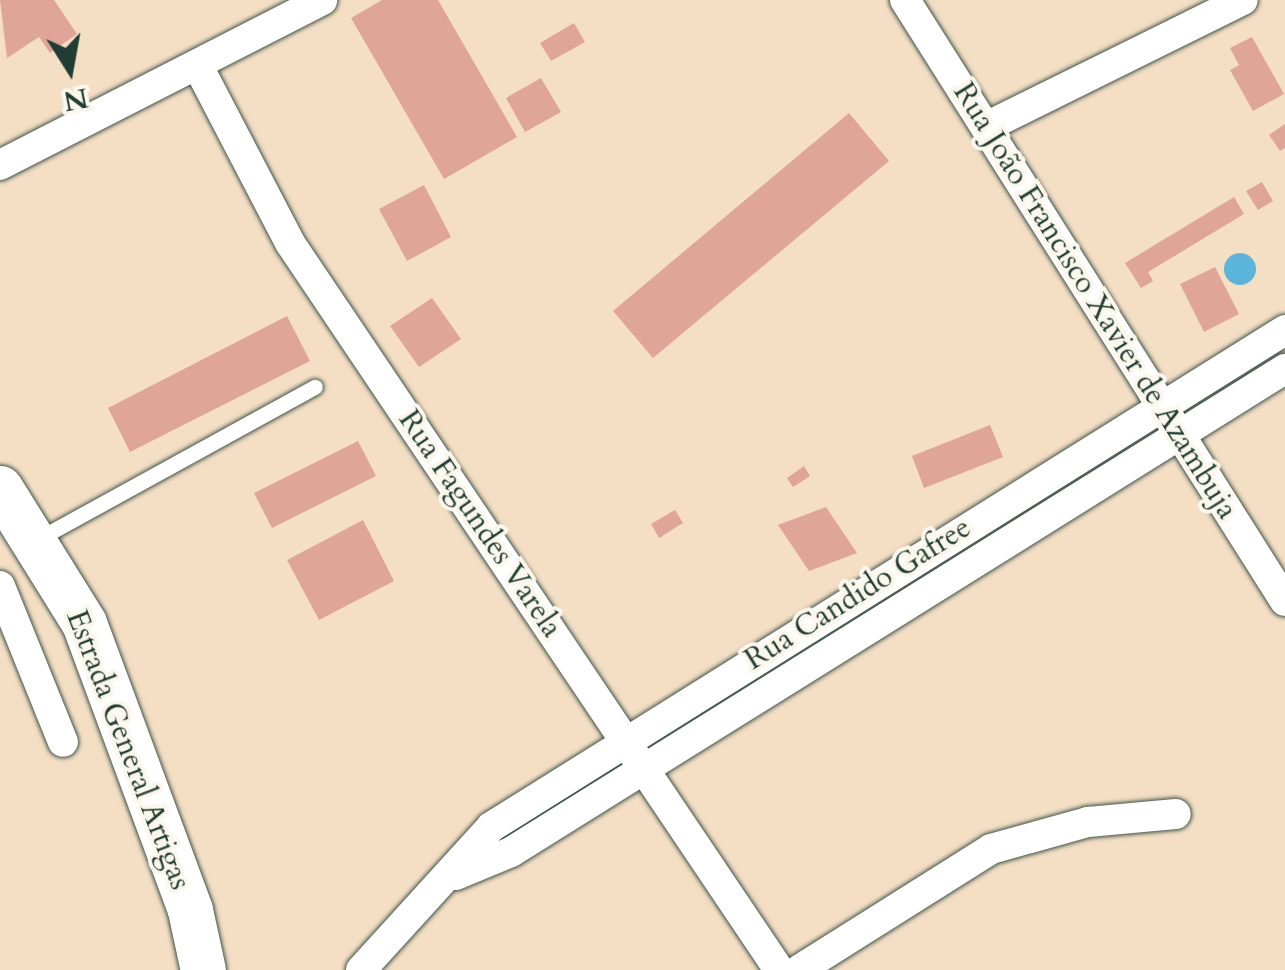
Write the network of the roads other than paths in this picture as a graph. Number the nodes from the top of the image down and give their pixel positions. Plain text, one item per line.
1 (322, 0) edge
2 (905, 0) edge
3 (1242, 0) edge
4 (199, 68) junction
5 (988, 126) junction
6 (0, 165) edge
7 (1285, 330) edge
8 (1285, 369) edge
9 (314, 387) dead end
10 (1158, 409) junction
11 (1176, 438) junction
12 (0, 488) edge
13 (33, 542) junction
14 (0, 586) edge
15 (1285, 602) edge
16 (625, 738) junction
17 (63, 742) dead end
18 (644, 764) junction
19 (1176, 814) dead end
20 (448, 879) junction
21 (203, 970) edge
22 (361, 970) edge
23 (779, 970) edge
24 (799, 970) edge

1 - 4 street
2 - 5 street, Rua João Francisco Xavier de Azambuja
3 - 5 street
4 - 6 street
4 - 16 street, Rua Fagundes Varela
5 - 10 street, Rua João Francisco Xavier de Azambuja
7 - 10 street, Rua Candido Gafree
8 - 11 street, Rua Candido Gafree
9 - 13 lane
10 - 11 street, Rua João Francisco Xavier de Azambuja
10 - 16 street, Rua Candido Gafree
11 - 15 street, Rua João Francisco Xavier de Azambuja
11 - 18 street, Rua Candido Gafree
12 - 13 main road, Estrada General Artigas
13 - 21 main road, Estrada General Artigas
14 - 17 street
16 - 18 street, Rua Fagundes Varela
16 - 20 street, Rua Candido Gafree
18 - 20 street, Rua Candido Gafree
18 - 23 street, Rua Fagundes Varela
19 - 24 street
20 - 22 street, Rua Candido Gafree

